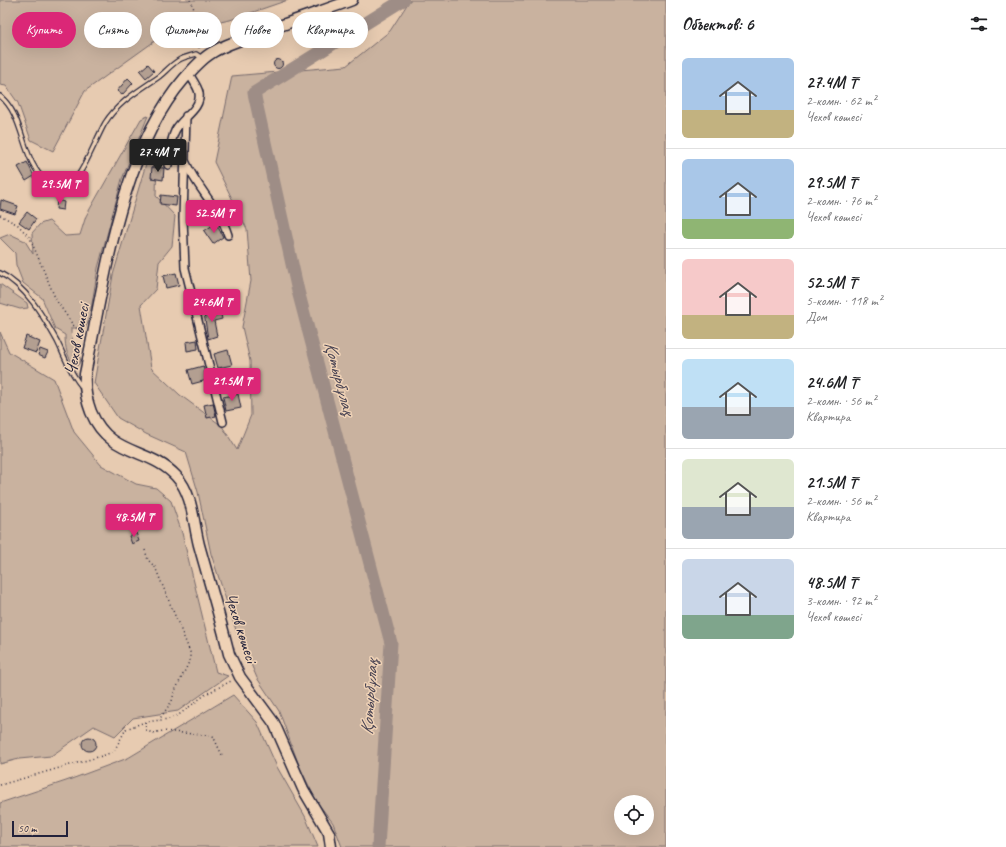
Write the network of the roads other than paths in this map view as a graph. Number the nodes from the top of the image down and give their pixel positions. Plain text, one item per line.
1 (352, 0) edge
2 (203, 59) junction
3 (189, 74) junction
4 (0, 96) edge
5 (186, 116) junction
6 (185, 161) junction
7 (168, 165) dead end
8 (228, 235) dead end
9 (0, 273) edge
10 (84, 389) junction
11 (223, 422) dead end
12 (331, 847) edge

1 - 2 main road, Чехов көшесі
2 - 3 main road, Чехов көшесі
2 - 4 lane
3 - 5 street
3 - 10 main road, Чехов көшесі
5 - 6 street
5 - 7 street
6 - 8 street
6 - 11 street
9 - 10 lane
10 - 12 main road, Чехов көшесі

